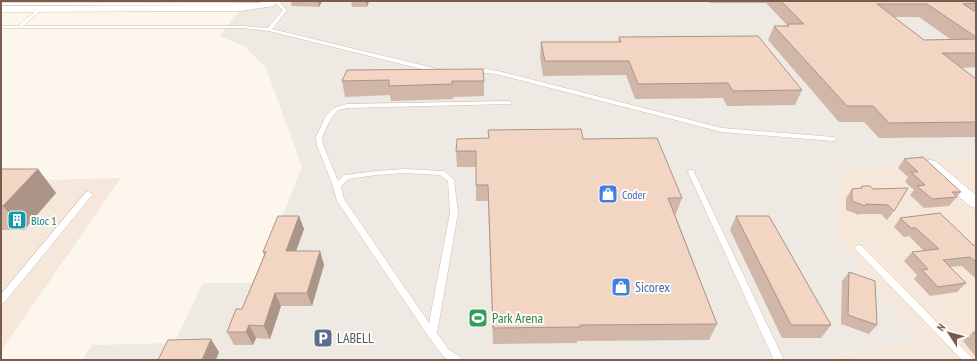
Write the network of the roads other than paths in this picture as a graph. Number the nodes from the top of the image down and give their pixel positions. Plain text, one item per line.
1 (180, 3) junction
2 (276, 3) edge
3 (1, 4) edge
4 (206, 4) junction
5 (168, 8) junction
6 (195, 8) junction
7 (39, 9) junction
8 (1, 10) edge
9 (1, 26) edge
10 (20, 26) junction
11 (269, 30) junction
12 (447, 74) edge
13 (468, 74) edge
14 (509, 103) dead end
15 (834, 139) dead end
16 (930, 164) edge
17 (691, 172) dead end
18 (337, 186) junction
19 (89, 194) dead end
20 (976, 203) edge
21 (859, 248) dead end
22 (1, 300) edge
23 (432, 334) junction
24 (457, 360) edge
25 (779, 360) edge
26 (968, 360) edge

1 - 3 lane
1 - 4 lane
1 - 5 street
2 - 4 lane
2 - 6 street
2 - 11 lane
4 - 6 street
5 - 6 street
5 - 7 street
7 - 8 street
7 - 10 lane
9 - 10 lane
10 - 11 lane
11 - 12 lane
13 - 15 lane
14 - 18 lane
16 - 20 street
17 - 25 lane
18 - 23 lane
18 - 23 lane
19 - 22 lane
21 - 26 lane
23 - 24 lane

